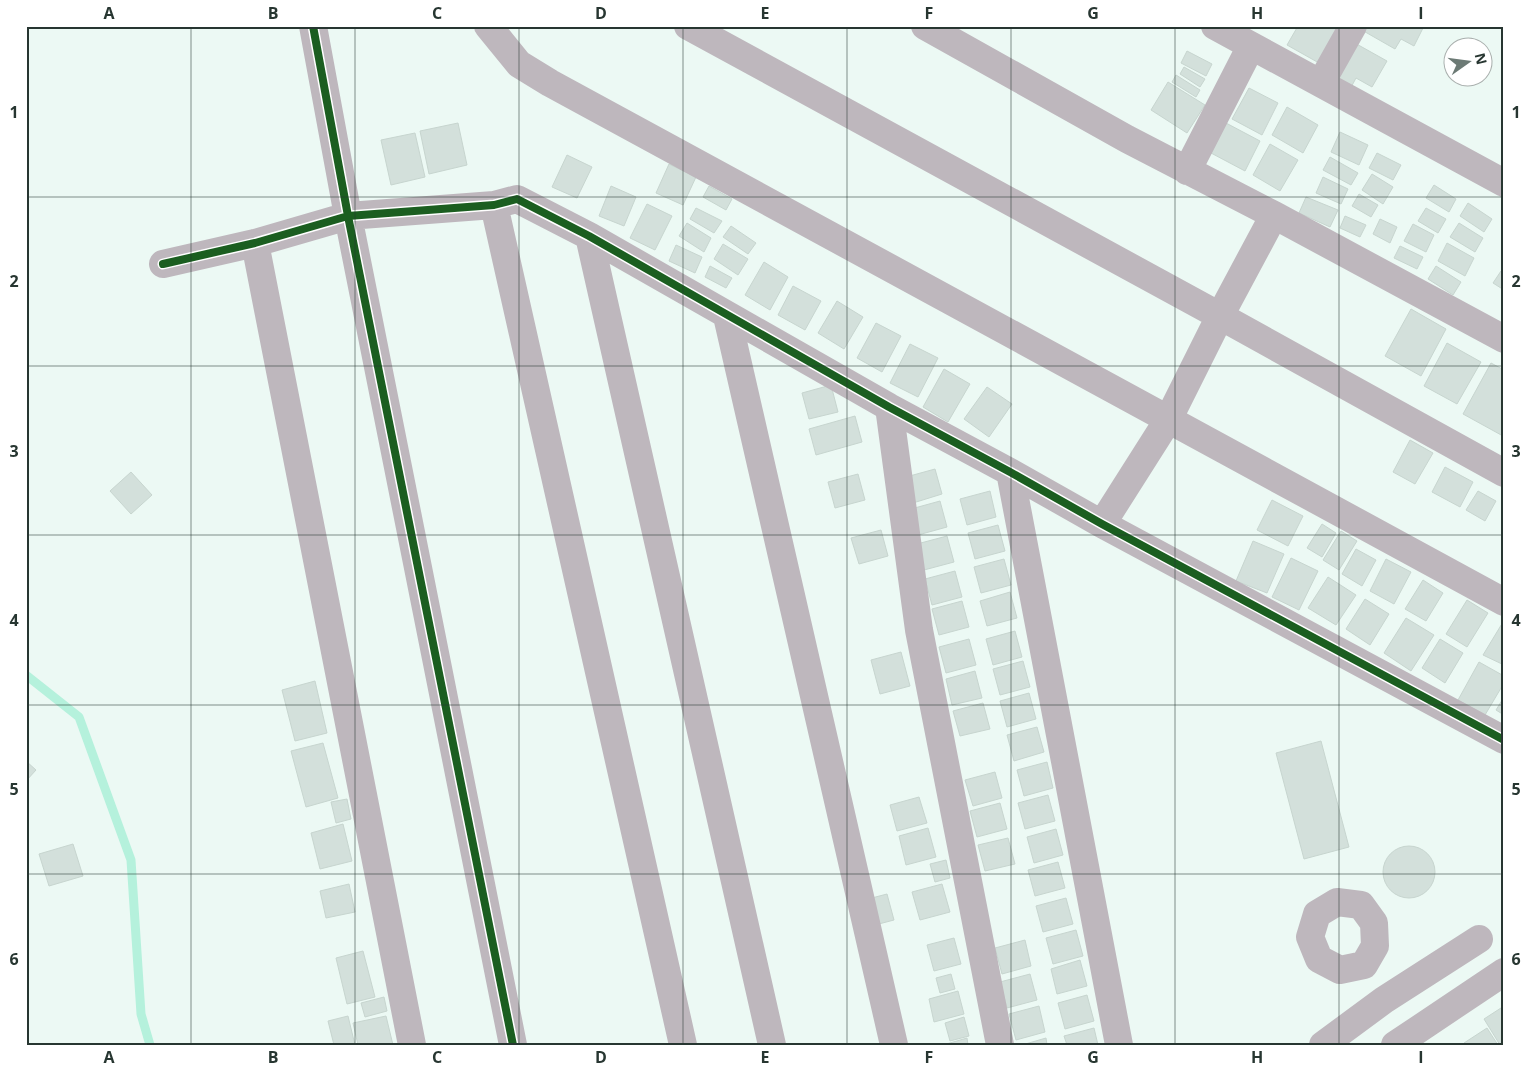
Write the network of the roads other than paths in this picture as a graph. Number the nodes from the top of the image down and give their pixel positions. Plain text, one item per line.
1 (313, 26) edge
2 (488, 26) edge
3 (688, 26) edge
4 (926, 26) edge
5 (1215, 26) edge
6 (1353, 26) edge
7 (1251, 46) junction
8 (1320, 83) junction
9 (1188, 171) junction
10 (1504, 183) edge
11 (494, 205) junction
12 (1274, 215) junction
13 (348, 216) junction
14 (589, 236) junction
15 (255, 243) junction
16 (163, 264) dead end
17 (727, 316) junction
18 (1220, 316) junction
19 (1504, 340) edge
20 (889, 407) junction
21 (1168, 420) junction
22 (1010, 472) junction
23 (1504, 473) edge
24 (1102, 524) junction
25 (1504, 602) edge
26 (1504, 740) edge
27 (1479, 939) dead end
28 (1364, 965) dead end
29 (1504, 972) edge
30 (1384, 1000) junction
31 (1400, 1041) edge
32 (412, 1045) edge
33 (513, 1045) edge
34 (682, 1045) edge
35 (772, 1045) edge
36 (894, 1045) edge
37 (1000, 1045) edge
38 (1118, 1045) edge
39 (1323, 1045) edge

1 - 13 street
2 - 21 street
3 - 18 street
4 - 9 street
5 - 7 street
6 - 8 street
7 - 8 street
7 - 9 street
8 - 10 street
9 - 12 street
11 - 13 street
11 - 14 street
11 - 34 street
12 - 18 street
12 - 19 street
13 - 15 street
13 - 33 street
14 - 17 street
14 - 35 street
15 - 16 street
15 - 32 street
17 - 20 street
17 - 36 street
18 - 21 street
18 - 23 street
20 - 22 street
20 - 37 street
21 - 24 street
21 - 25 street
22 - 24 street
22 - 38 street
24 - 26 street
27 - 30 street
28 - 30 street
29 - 31 street
30 - 31 street
30 - 39 street

